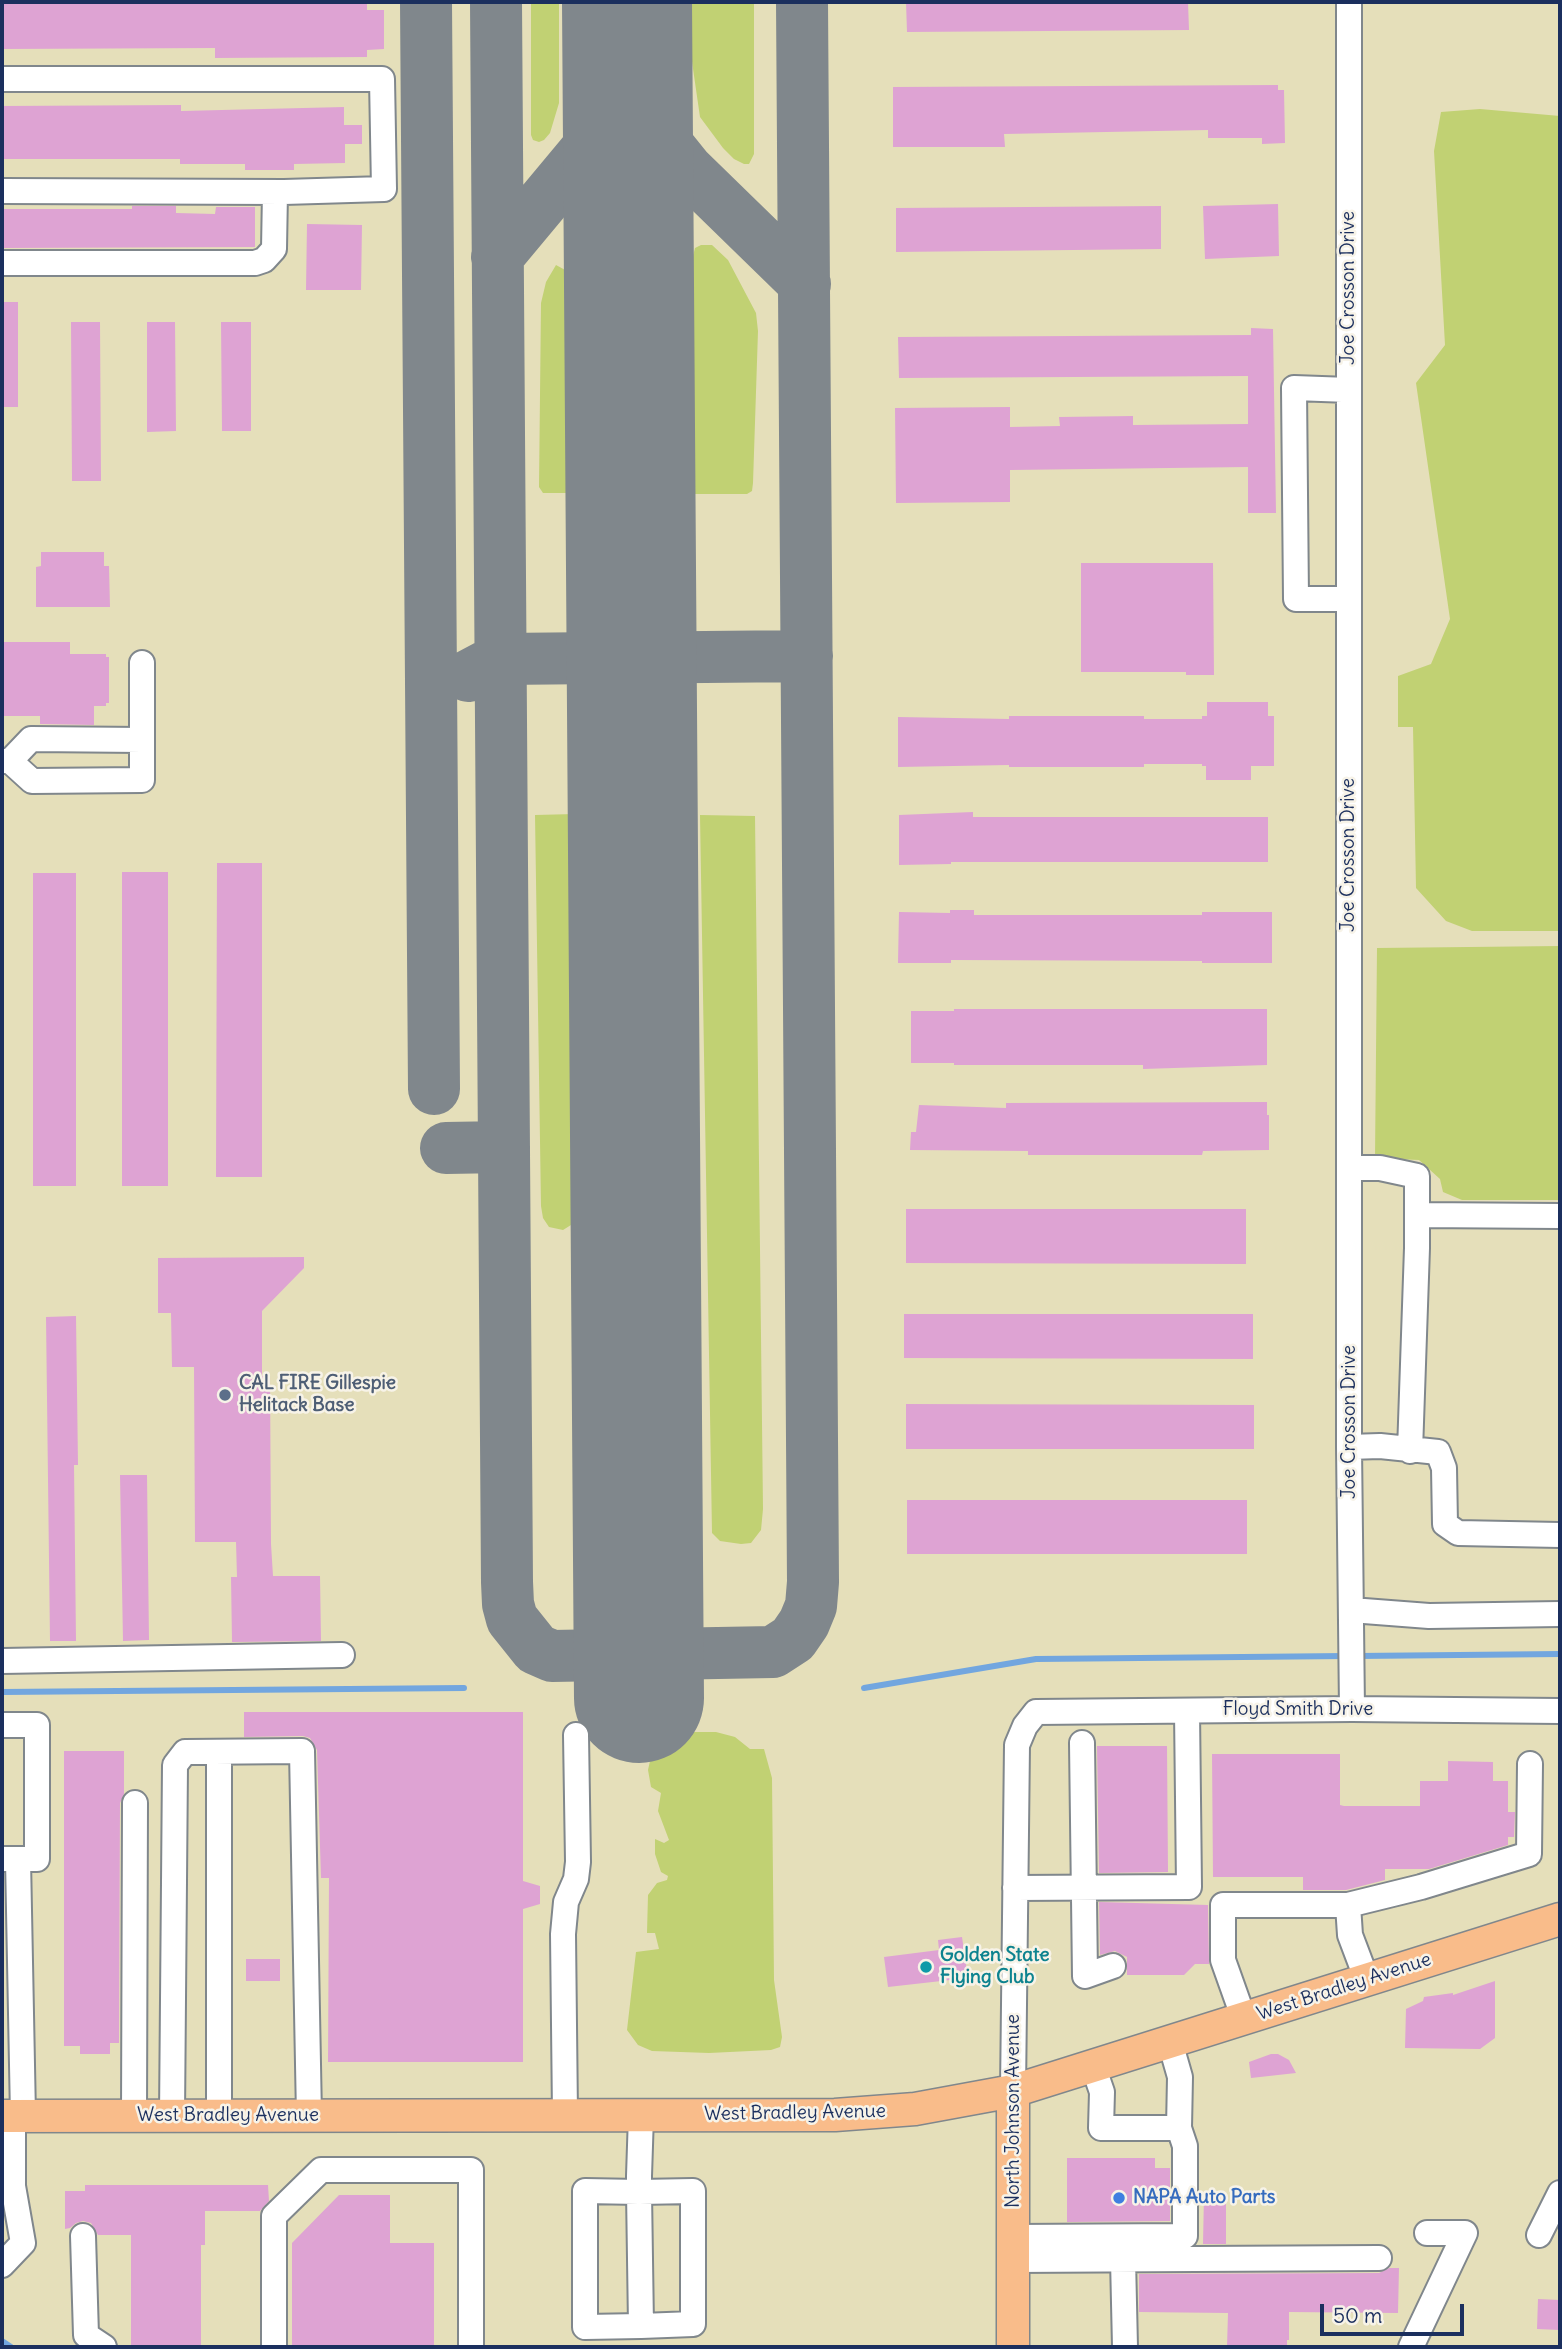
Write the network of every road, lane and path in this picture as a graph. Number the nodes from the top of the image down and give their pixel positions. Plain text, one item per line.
1 (1349, 2) edge
2 (2, 79) edge
3 (2, 191) edge
4 (275, 192) junction
5 (2, 262) edge
6 (1349, 390) junction
7 (1349, 600) junction
8 (142, 663) dead end
9 (142, 740) junction
10 (6, 761) edge
11 (1350, 1168) junction
12 (1418, 1215) junction
13 (1560, 1216) edge
14 (1349, 1447) junction
15 (1410, 1451) junction
16 (1560, 1535) edge
17 (1560, 1615) edge
18 (1351, 1617) junction
19 (342, 1655) dead end
20 (2, 1661) edge
21 (1352, 1709) junction
22 (1187, 1711) junction
23 (1560, 1711) edge
24 (1036, 1712) joint
25 (2, 1725) edge
26 (576, 1735) dead end
27 (1082, 1743) dead end
28 (219, 1752) junction
29 (1530, 1764) dead end
30 (135, 1803) dead end
31 (10, 1859) edge
32 (1015, 1888) junction
33 (1083, 1888) junction
34 (1349, 1905) junction
35 (1560, 1919) edge
36 (1113, 1966) dead end
37 (1367, 1980) junction
38 (11, 1993) edge
39 (1244, 2019) junction
40 (1170, 2042) junction
41 (1093, 2066) junction
42 (1013, 2091) junction
43 (565, 2115) junction
44 (641, 2115) junction
45 (12, 2116) edge
46 (134, 2116) junction
47 (172, 2116) junction
48 (219, 2116) junction
49 (309, 2116) junction
50 (1179, 2128) junction
51 (7, 2187) edge
52 (639, 2192) junction
53 (1560, 2193) edge
54 (1427, 2233) dead end
55 (1539, 2235) dead end
56 (83, 2236) dead end
57 (1013, 2248) junction
58 (1379, 2258) dead end
59 (1123, 2259) junction
60 (2, 2265) edge
61 (641, 2326) junction
62 (104, 2347) edge
63 (274, 2347) edge
64 (471, 2347) edge
65 (1013, 2347) edge
66 (1125, 2347) edge
67 (1411, 2347) edge

1 - 6 street, Joe Crosson Drive
2 - 4 street
3 - 4 street
4 - 5 street
6 - 7 street, Joe Crosson Drive
6 - 7 street
7 - 11 street, Joe Crosson Drive
8 - 9 street
9 - 10 street
9 - 10 street
11 - 12 street
11 - 14 street, Joe Crosson Drive
12 - 13 street
12 - 15 street
14 - 15 street
14 - 18 street, Joe Crosson Drive
15 - 16 street
17 - 18 street
18 - 21 street, Joe Crosson Drive
19 - 20 street
21 - 22 street, Floyd Smith Drive
21 - 23 street, Floyd Smith Drive
22 - 24 street, Floyd Smith Drive
22 - 33 street
24 - 32 street, North Johnson Avenue
25 - 31 street
26 - 43 street
27 - 33 street
28 - 47 street
28 - 48 street
28 - 49 street
29 - 34 street
30 - 46 street
31 - 38 street
32 - 33 street
32 - 42 street, North Johnson Avenue
33 - 36 street
34 - 37 street
34 - 39 street
35 - 37 main road, West Bradley Avenue
37 - 39 main road, West Bradley Avenue
38 - 45 street
39 - 40 main road, West Bradley Avenue
40 - 41 main road, West Bradley Avenue
40 - 50 street
41 - 42 main road, West Bradley Avenue
41 - 50 street
42 - 44 main road, West Bradley Avenue
42 - 57 main road, North Johnson Avenue
43 - 44 main road, West Bradley Avenue
43 - 49 main road, West Bradley Avenue
44 - 52 street
45 - 46 main road, West Bradley Avenue
45 - 51 street
46 - 47 main road, West Bradley Avenue
47 - 48 main road, West Bradley Avenue
48 - 49 main road, West Bradley Avenue
50 - 57 street
51 - 60 street
52 - 61 street
52 - 61 street
52 - 61 street
53 - 55 street
54 - 67 street
56 - 62 street
57 - 59 street
57 - 65 main road, North Johnson Avenue
58 - 59 street
59 - 66 street
63 - 64 street

